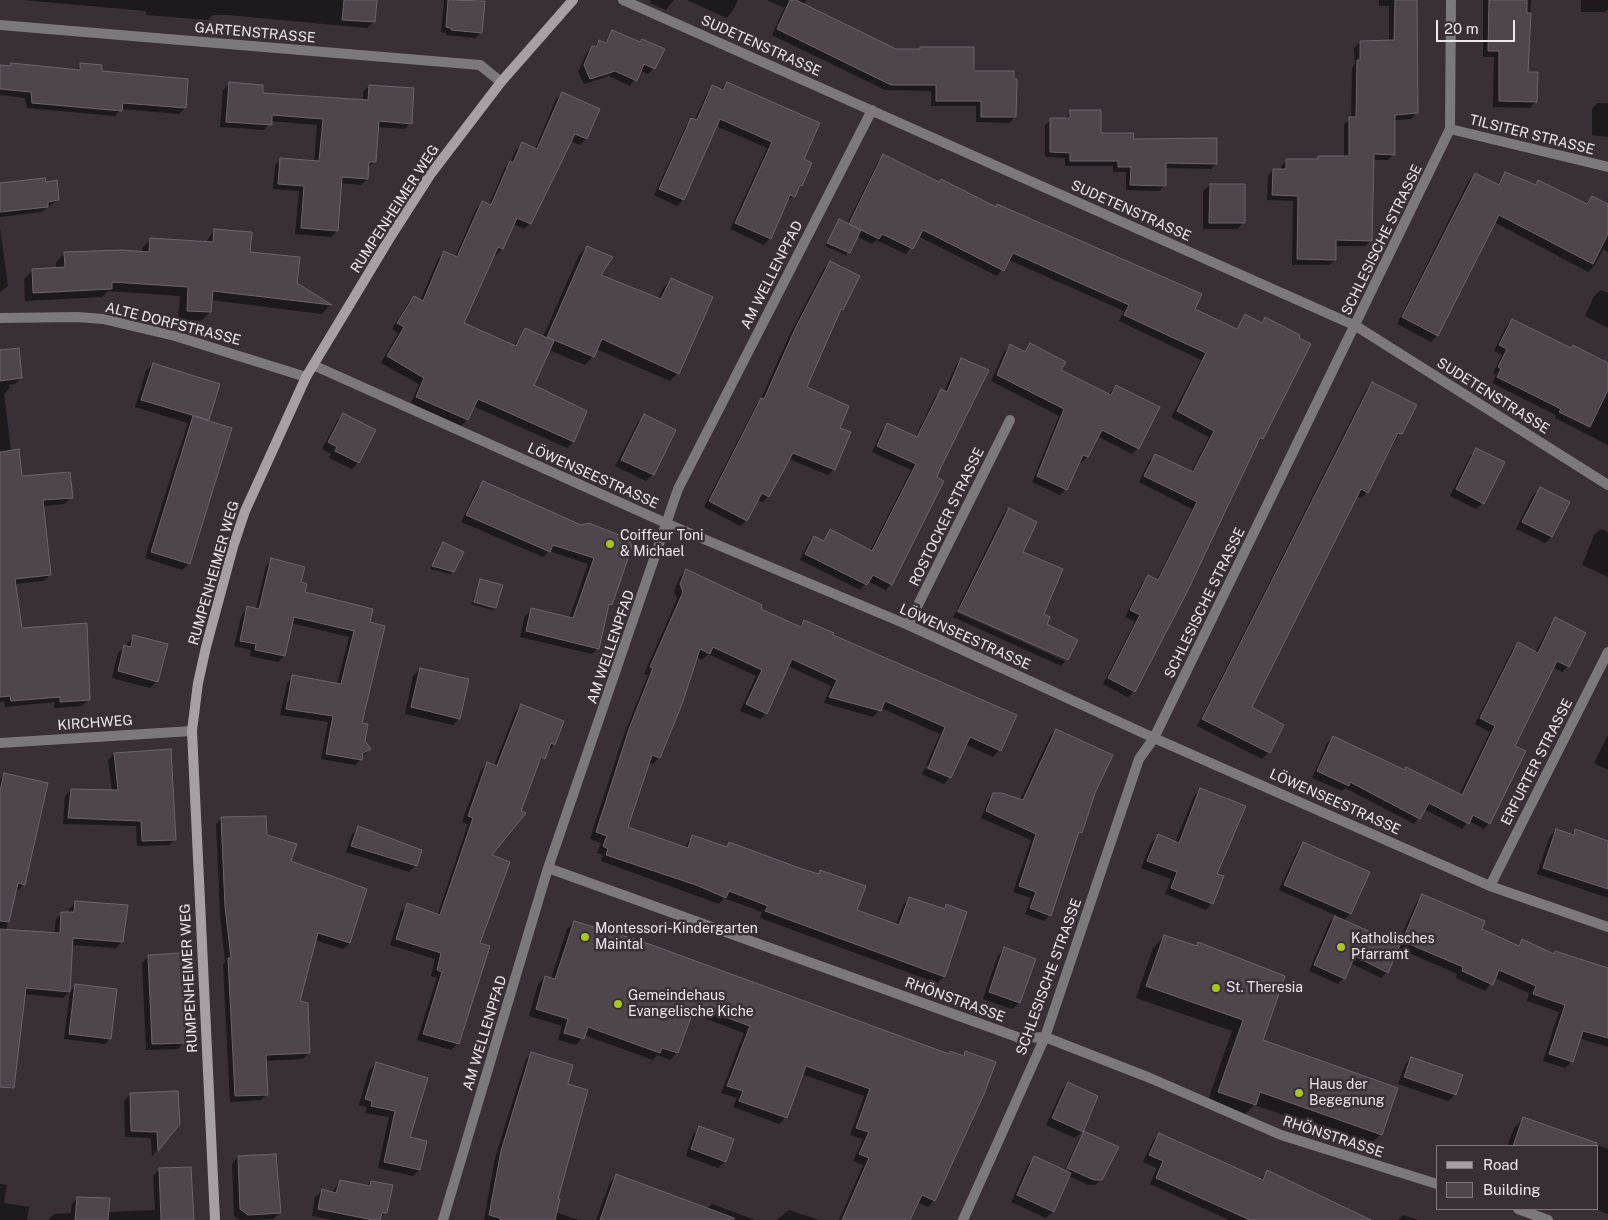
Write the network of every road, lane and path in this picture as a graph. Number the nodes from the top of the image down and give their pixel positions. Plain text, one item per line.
1 (573, 0) edge
2 (623, 0) edge
3 (1451, 0) edge
4 (0, 25) edge
5 (502, 82) junction
6 (872, 110) junction
7 (1450, 129) junction
8 (1608, 167) edge
9 (0, 318) edge
10 (1356, 326) junction
11 (313, 365) junction
12 (306, 377) junction
13 (1010, 420) dead end
14 (1608, 486) edge
15 (668, 524) junction
16 (908, 625) junction
17 (1608, 652) edge
18 (192, 731) junction
19 (1154, 738) junction
20 (0, 744) edge
21 (548, 868) junction
22 (1490, 886) junction
23 (1608, 927) edge
24 (1045, 1037) junction
25 (1436, 1184) edge
26 (1521, 1210) edge
27 (214, 1220) edge
28 (443, 1220) edge
29 (963, 1220) edge
30 (1548, 1220) edge

1 - 5 street, RUMPENHEIMER WEG
2 - 6 street, SUDETENSTRASSE
3 - 7 street, SCHLESISCHE STRASSE
4 - 5 street, GARTENSTRASSE
5 - 11 street, RUMPENHEIMER WEG
6 - 10 street, SUDETENSTRASSE
6 - 15 street, AM WELLENPFAD
7 - 8 street, TILSITER STRASSE
7 - 10 street, SCHLESISCHE STRASSE
9 - 12 street, ALTE DORFSTRASSE
10 - 14 street, SUDETENSTRASSE
10 - 19 street, SCHLESISCHE STRASSE
11 - 12 street, RUMPENHEIMER WEG
11 - 15 street, LÖWENSEESTRASSE
12 - 18 street, RUMPENHEIMER WEG
13 - 16 street, ROSTOCKER STRASSE
15 - 16 street, LÖWENSEESTRASSE
15 - 21 street, AM WELLENPFAD
16 - 19 street, LÖWENSEESTRASSE
17 - 22 street, ERFURTER STRASSE
18 - 20 street, KIRCHWEG
18 - 27 street, RUMPENHEIMER WEG
19 - 22 street, LÖWENSEESTRASSE
19 - 24 street, SCHLESISCHE STRASSE
21 - 24 street, RHÖNSTRASSE
21 - 28 street, AM WELLENPFAD
22 - 23 street, LÖWENSEESTRASSE
24 - 25 street, RHÖNSTRASSE
24 - 29 street, SCHLESISCHE STRASSE
26 - 30 street

